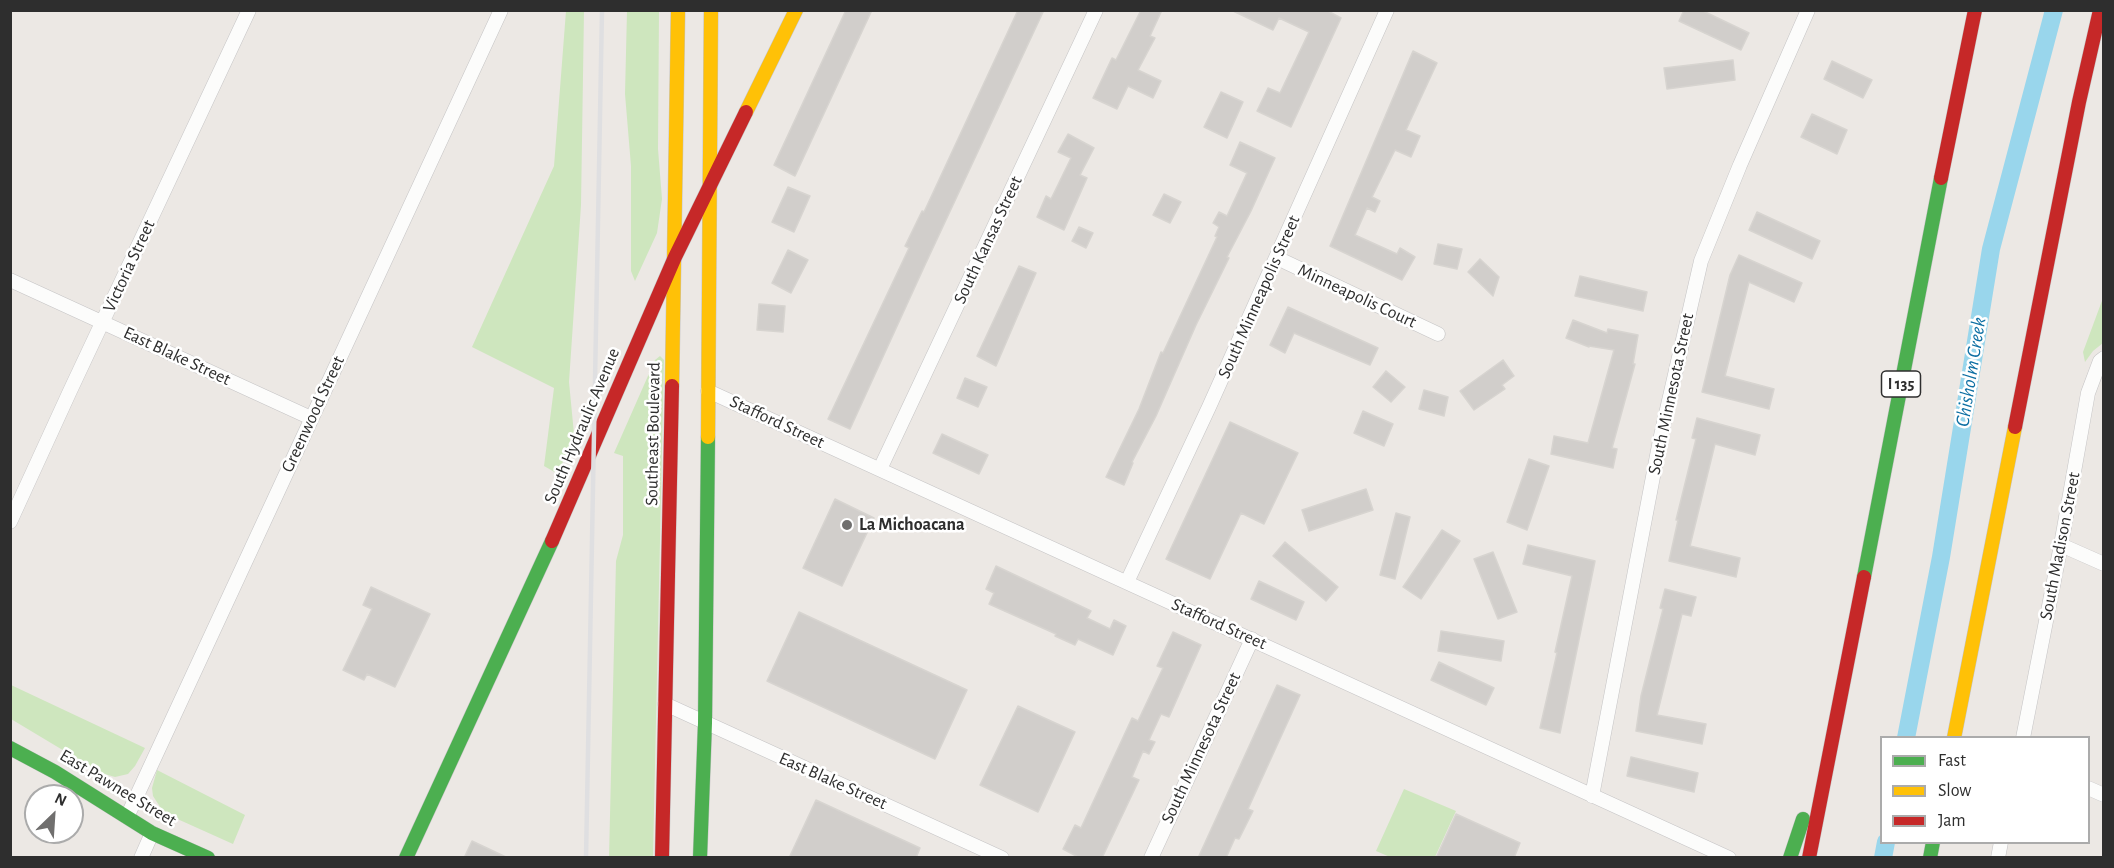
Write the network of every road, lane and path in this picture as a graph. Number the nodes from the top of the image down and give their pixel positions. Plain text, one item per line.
1 (249, 10) edge
2 (501, 10) edge
3 (678, 10) edge
4 (711, 10) edge
5 (796, 10) edge
6 (1096, 10) edge
7 (1388, 10) edge
8 (1808, 10) edge
9 (1975, 10) edge
10 (2100, 10) edge
11 (710, 185) junction
12 (675, 257) junction
13 (1277, 258) junction
14 (10, 280) edge
15 (102, 322) junction
16 (1438, 334) dead end
17 (2103, 358) edge
18 (708, 391) junction
19 (311, 418) junction
20 (880, 469) junction
21 (10, 522) edge
22 (2061, 545) junction
23 (2103, 564) edge
24 (1127, 582) junction
25 (1252, 639) junction
26 (664, 704) junction
27 (705, 723) junction
28 (1953, 736) edge
29 (2023, 736) edge
30 (10, 748) edge
31 (1830, 758) junction
32 (1592, 796) junction
33 (127, 817) junction
34 (152, 832) junction
35 (141, 858) edge
36 (208, 858) edge
37 (406, 858) edge
38 (662, 858) edge
39 (700, 858) edge
40 (1002, 858) edge
41 (1151, 858) edge
42 (1729, 858) edge
43 (1790, 858) edge
44 (1809, 858) edge

1 - 15 street, Victoria Street
2 - 19 street, Greenwood Street
3 - 12 main road, Southeast Boulevard
4 - 11 main road
5 - 11 main road, South Hydraulic Avenue
6 - 20 street, South Kansas Street
7 - 13 street, South Minneapolis Street
8 - 32 street, South Minnesota Street
9 - 31 main road, I 135
10 - 28 main road
11 - 12 main road, South Hydraulic Avenue
11 - 18 main road
12 - 26 main road, Southeast Boulevard
12 - 37 main road, South Hydraulic Avenue
13 - 16 street, Minneapolis Court
13 - 24 street, South Minneapolis Street
14 - 15 street, East Blake Street
15 - 19 street, East Blake Street
15 - 21 street, Victoria Street
17 - 22 street, South Madison Street
18 - 20 street, Stafford Street
18 - 27 main road
19 - 33 street, Greenwood Street
20 - 24 street, Stafford Street
22 - 23 street
22 - 29 street, South Madison Street
24 - 25 street, Stafford Street
25 - 32 street, Stafford Street
25 - 41 street, South Minnesota Street
26 - 27 street, East Blake Street
26 - 38 main road, Southeast Boulevard
27 - 39 main road
27 - 40 street, East Blake Street
30 - 33 main road, East Pawnee Street
31 - 43 main road
31 - 44 main road, I 135
32 - 42 street, Stafford Street
33 - 34 main road, East Pawnee Street
34 - 35 street
34 - 36 main road, East Pawnee Street

